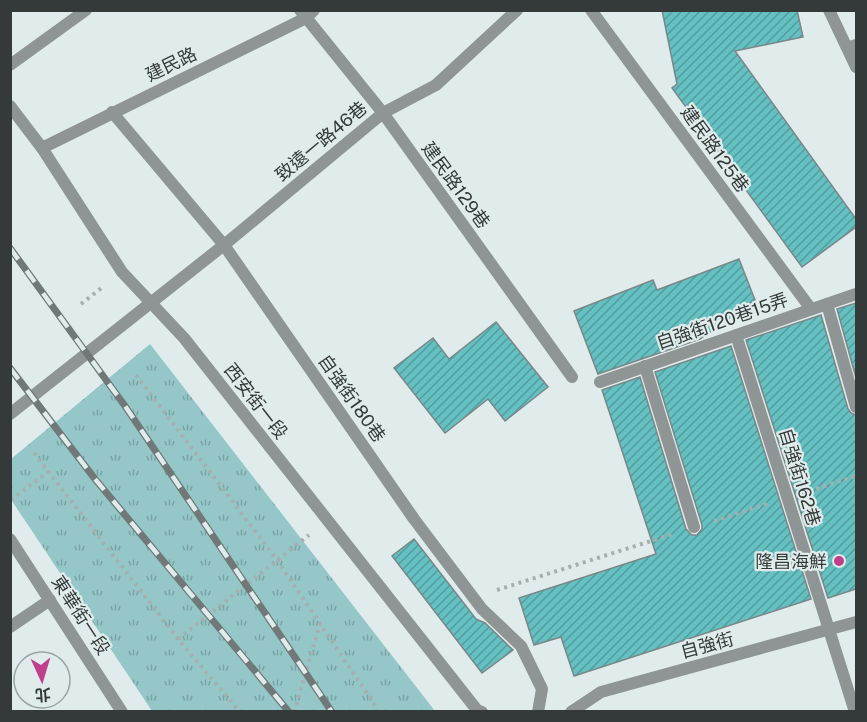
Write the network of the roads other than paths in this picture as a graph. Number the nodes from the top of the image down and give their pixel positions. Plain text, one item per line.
1 (86, 10) edge
2 (517, 10) edge
3 (591, 10) edge
4 (829, 10) edge
5 (307, 13) edge
6 (852, 47) edge
7 (10, 65) edge
8 (856, 68) edge
9 (10, 106) edge
10 (112, 112) junction
11 (383, 113) junction
12 (42, 148) junction
13 (224, 245) junction
14 (856, 294) edge
15 (150, 304) junction
16 (826, 304) junction
17 (811, 309) junction
18 (736, 335) junction
19 (645, 366) junction
20 (572, 377) dead end
21 (600, 382) dead end
22 (856, 407) edge
23 (10, 414) edge
24 (694, 527) road end
25 (10, 539) edge
26 (50, 600) junction
27 (856, 622) edge
28 (10, 627) edge
29 (829, 630) junction
30 (122, 711) edge
31 (482, 711) edge
32 (538, 711) edge
33 (571, 711) edge
34 (855, 711) edge

1 - 7 street
2 - 11 street, 致遠一路46巷
3 - 17 street, 建民路125巷
4 - 6 street
5 - 10 street, 建民路
5 - 11 street, 建民路129巷
6 - 8 street
9 - 12 street, 西安街一段
10 - 12 street, 建民路
10 - 13 street, 自強街180巷
11 - 13 street, 致遠一路46巷
11 - 20 street, 建民路129巷
12 - 15 street, 西安街一段
13 - 15 street, 致遠一路46巷
13 - 32 street, 自強街180巷
14 - 16 street, 自強街120巷15弄
15 - 23 street, 致遠一路46巷
15 - 31 street, 西安街一段
16 - 17 street, 自強街120巷15弄
16 - 22 street
17 - 18 street, 自強街120巷15弄
18 - 19 street, 自強街120巷15弄
18 - 29 street, 自強街162巷
19 - 21 street, 自強街120巷15弄
19 - 24 street
25 - 26 street, 東華街一段
26 - 28 street
26 - 30 street, 東華街一段
27 - 29 street, 自強街
29 - 33 street, 自強街
29 - 34 street, 自強街162巷

